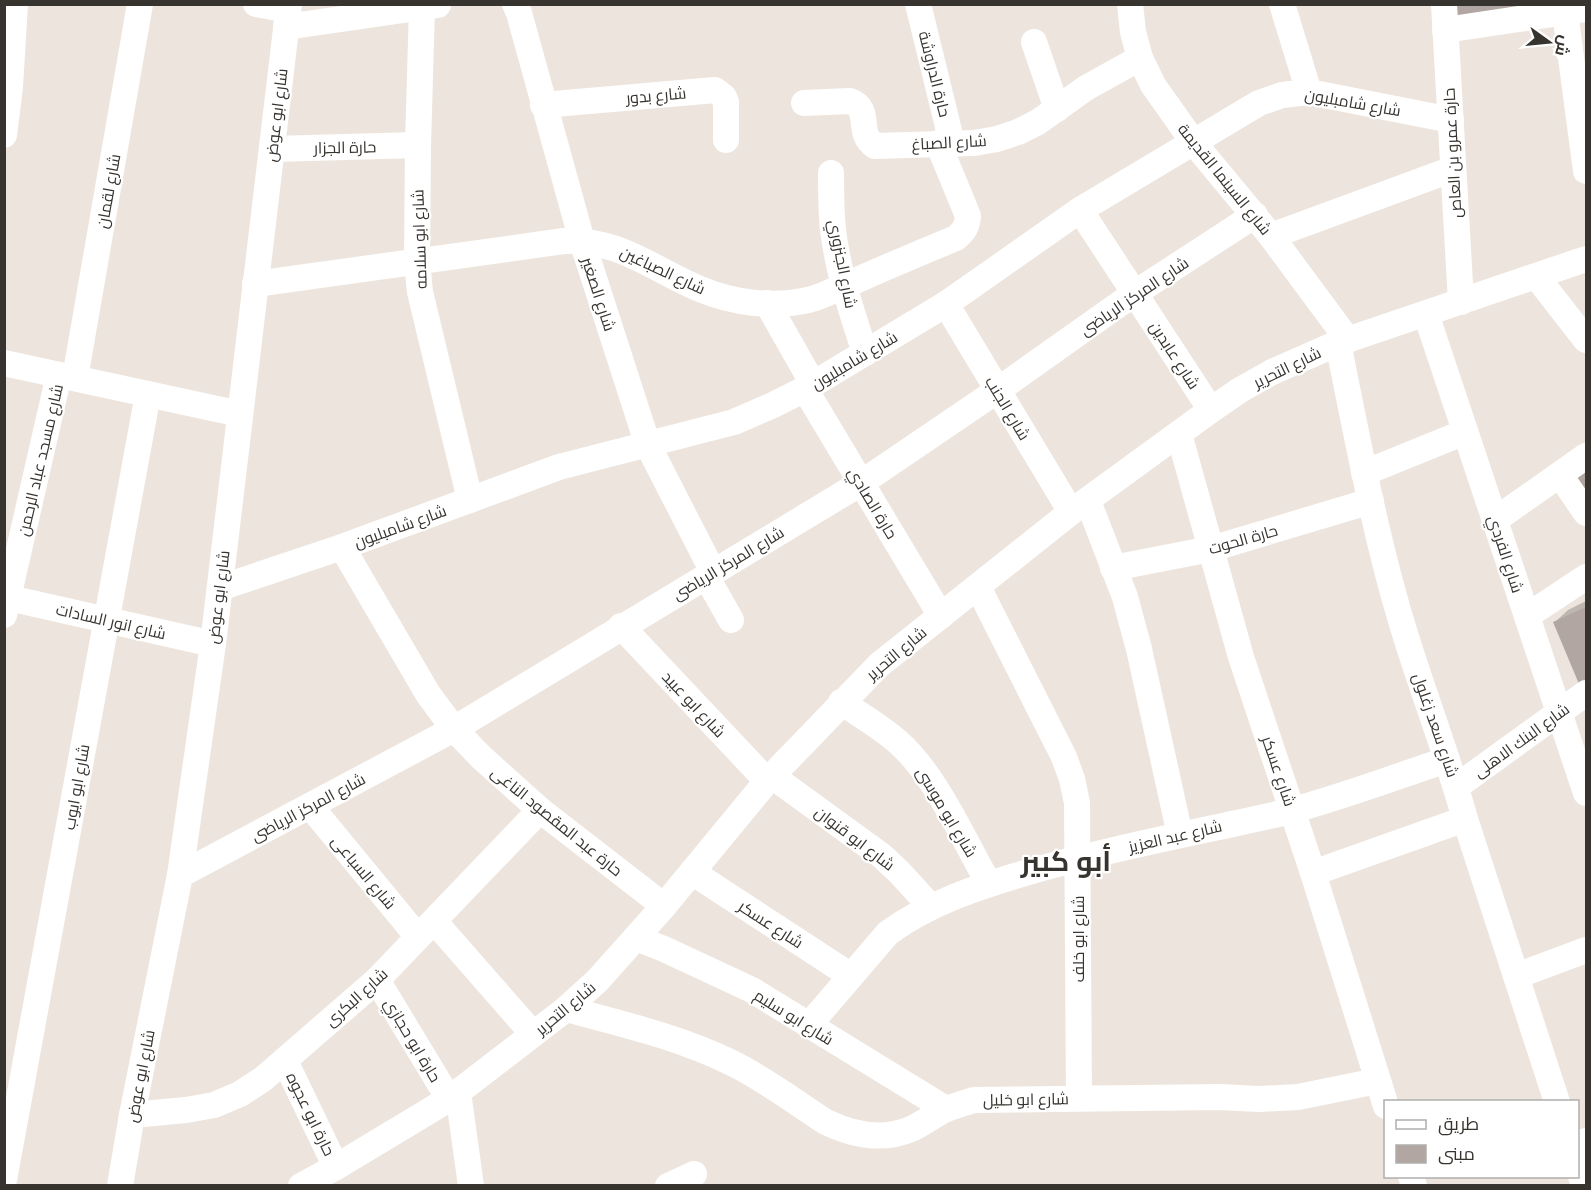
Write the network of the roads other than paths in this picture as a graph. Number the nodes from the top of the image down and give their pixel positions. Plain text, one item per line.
1 (15, 4) edge
2 (140, 4) edge
3 (256, 4) edge
4 (515, 4) edge
5 (918, 4) edge
6 (1130, 4) edge
7 (1282, 4) edge
8 (1444, 4) edge
9 (430, 6) edge
10 (1576, 11) edge
11 (288, 14) edge
12 (1445, 30) junction
13 (1034, 42) dead end
14 (1140, 58) junction
15 (1309, 92) junction
16 (804, 104) dead end
17 (543, 105) junction
18 (1057, 110) junction
19 (1451, 120) junction
20 (5, 123) edge
21 (726, 140) dead end
22 (945, 143) junction
23 (1194, 143) junction
24 (417, 146) junction
25 (272, 149) junction
26 (1453, 170) junction
27 (1587, 171) edge
28 (831, 173) dead end
29 (1080, 210) junction
30 (1255, 215) junction
31 (1271, 236) junction
32 (582, 241) junction
33 (1587, 259) edge
34 (417, 261) junction
35 (1536, 276) junction
36 (255, 284) junction
37 (844, 285) junction
38 (1135, 293) junction
39 (1461, 302) junction
40 (767, 303) junction
41 (946, 304) junction
42 (1426, 315) junction
43 (1587, 340) edge
44 (1343, 341) junction
45 (865, 353) junction
46 (4, 363) edge
47 (67, 376) junction
48 (809, 387) junction
49 (998, 390) junction
50 (148, 394) junction
51 (1211, 410) junction
52 (240, 414) junction
53 (1465, 432) junction
54 (1179, 434) junction
55 (647, 443) junction
56 (1587, 456) edge
57 (1364, 473) junction
58 (1560, 475) junction
59 (861, 483) junction
60 (471, 500) junction
61 (1371, 501) junction
62 (1079, 507) junction
63 (1587, 513) edge
64 (1495, 520) junction
65 (342, 547) junction
66 (1211, 549) junction
67 (1113, 568) junction
68 (710, 574) junction
69 (1587, 577) edge
70 (978, 587) junction
71 (220, 588) junction
72 (7, 606) edge
73 (941, 616) junction
74 (1527, 616) junction
75 (107, 620) junction
76 (731, 620) dead end
77 (621, 626) junction
78 (213, 644) junction
79 (1587, 693) edge
80 (841, 702) junction
81 (1559, 712) junction
82 (454, 729) junction
83 (1447, 760) junction
84 (769, 779) junction
85 (1456, 787) junction
86 (1587, 793) edge
87 (311, 807) junction
88 (540, 810) junction
89 (1292, 810) junction
90 (1465, 819) junction
91 (1180, 835) junction
92 (1078, 858) junction
93 (692, 872) junction
94 (1313, 873) junction
95 (180, 875) junction
96 (989, 884) junction
97 (664, 906) junction
98 (931, 907) junction
99 (426, 929) junction
100 (636, 938) junction
101 (1587, 950) edge
102 (851, 976) junction
103 (1516, 976) junction
104 (376, 980) junction
105 (566, 1009) junction
106 (808, 1025) junction
107 (533, 1034) junction
108 (285, 1061) junction
109 (1377, 1081) junction
110 (454, 1095) junction
111 (1079, 1098) junction
112 (1384, 1100) edge
113 (1557, 1100) edge
114 (946, 1109) junction
115 (132, 1115) junction
116 (336, 1167) junction
117 (1579, 1169) edge
118 (694, 1174) dead end
119 (4, 1180) edge
120 (120, 1185) edge
121 (301, 1185) edge
122 (471, 1185) edge
123 (668, 1185) edge
124 (1584, 1185) edge

1 - 20 street
2 - 47 street, شارع لقمان
3 - 11 street
4 - 17 street, شارع الصغير
5 - 22 street, حارة الدراوشة
6 - 14 street, شارع السينما القديمة
7 - 15 street
8 - 12 street, حارة عمرو بن العاص
9 - 11 street
9 - 24 street, شارع ابو سلامه
10 - 12 street
10 - 27 street
11 - 25 street, شارع ابو عوض
12 - 19 street, حارة عمرو بن العاص
13 - 18 street
14 - 18 street, شارع الصباغ
14 - 23 street, شارع السينما القديمة
15 - 19 street, شارع شامبليون
15 - 23 street, شارع شامبليون
16 - 22 street, شارع الصباغ
17 - 21 street, شارع بدور
17 - 32 street, شارع الصغير
18 - 22 street, شارع الصباغ
19 - 26 street, حارة عمرو بن العاص
22 - 37 street, شارع الصباغين
23 - 29 street, شارع شامبليون
23 - 30 street, شارع السينما القديمة
24 - 25 street, حارة الجزار
24 - 34 street, شارع ابو سلامه
25 - 36 street, شارع ابو عوض
26 - 31 street
26 - 39 street, حارة عمرو بن العاص
28 - 37 street, شارع الجنزوري
29 - 38 street, شارع عابدين
29 - 41 street, شارع شامبليون
30 - 31 street, شارع السينما القديمة
30 - 38 street, شارع المركز الرياضى
31 - 44 street, شارع السينما القديمة
32 - 34 street, شارع الصباغين
32 - 40 street, شارع الصباغين
32 - 55 street, شارع الصغير
33 - 35 street, شارع التحرير
34 - 36 street, شارع الصباغين
34 - 60 street, شارع ابو سلامه
35 - 39 street, شارع التحرير
35 - 43 street
36 - 52 street, شارع ابو عوض
37 - 40 street, شارع الصباغين
37 - 45 street, شارع الجنزوري
38 - 49 street, شارع المركز الرياضى
38 - 51 street, شارع عابدين
39 - 42 street, شارع التحرير
40 - 48 street, حارة الصادي
41 - 45 street, شارع شامبليون
41 - 49 street, شارع الجنب
42 - 44 street, شارع التحرير
42 - 53 street, شارع الفردي
44 - 51 street, شارع التحرير
44 - 57 street, شارع سعد زغلول
45 - 48 street, شارع شامبليون
46 - 47 street
47 - 50 street
47 - 72 street, شارع مسجد عباد الرحمن
48 - 55 street, شارع شامبليون
48 - 59 street, حارة الصادي
49 - 59 street, شارع المركز الرياضى
49 - 62 street, شارع الجنب
50 - 52 street
50 - 75 street, شارع ابو ايوب
51 - 54 street, شارع التحرير
52 - 71 street, شارع ابو عوض
53 - 57 street
53 - 64 street, شارع الفردي
54 - 62 street, شارع التحرير
54 - 66 street, شارع عسكر
55 - 60 street, شارع شامبليون
55 - 68 street, شارع الصغير
56 - 58 street
57 - 61 street, شارع سعد زغلول
58 - 63 street
58 - 64 street
59 - 68 street, شارع المركز الرياضى
59 - 73 street, حارة الصادي
60 - 65 street, شارع شامبليون
61 - 66 street, حارة الحوت
61 - 83 street, شارع سعد زغلول
62 - 67 street, شارع الجنب
62 - 70 street, شارع التحرير
64 - 74 street, شارع الفردي
65 - 71 street, شارع شامبليون
65 - 82 street, حارة عبد المقصود الناغى
66 - 67 street, حارة الحوت
66 - 89 street, شارع عسكر
67 - 91 street, شارع الجنب
68 - 76 street, شارع الصغير
68 - 77 street, شارع المركز الرياضى
69 - 74 street
70 - 73 street, شارع التحرير
70 - 92 street, شارع ابو خلف
71 - 78 street, شارع ابو عوض
72 - 75 street, شارع انور السادات
73 - 80 street, شارع التحرير
74 - 81 street, شارع الفردي
75 - 78 street, شارع انور السادات
75 - 119 street, شارع ابو ايوب
77 - 82 street, شارع المركز الرياضى
77 - 84 street, شارع ابو عبيد
78 - 95 street, شارع ابو عوض
79 - 81 street, شارع البنك الاهلى
80 - 84 street, شارع التحرير
80 - 96 street, شارع ابو موسى
81 - 85 street, شارع البنك الاهلى
81 - 86 street, شارع الفردي
82 - 87 street, شارع المركز الرياضى
82 - 88 street, حارة عبد المقصود الناغى
83 - 85 street, شارع سعد زغلول
83 - 89 street, شارع عبد العزيز
84 - 93 street, شارع التحرير
84 - 98 street, شارع ابو قنوان
85 - 90 street, شارع سعد زغلول
87 - 95 street, شارع المركز الرياضى
87 - 99 street, شارع السباعى
88 - 97 street, حارة عبد المقصود الناغى
88 - 99 street, شارع البكرى
89 - 91 street, شارع عبد العزيز
89 - 94 street, شارع عسكر
90 - 94 street
90 - 103 street, شارع سعد زغلول
91 - 92 street, شارع عبد العزيز
92 - 96 street, شارع عبد العزيز
92 - 111 street, شارع ابو خلف
93 - 97 street, شارع التحرير
93 - 102 street, شارع عسكر
94 - 109 street, شارع عسكر
95 - 115 street, شارع ابو عوض
96 - 98 street, شارع عبد العزيز
97 - 100 street, شارع التحرير
98 - 102 street, شارع عبد العزيز
99 - 104 street, شارع البكرى
99 - 107 street, شارع السباعى
100 - 105 street, شارع التحرير
100 - 106 street, شارع ابو سليم
101 - 103 street
102 - 106 street, شارع عبد العزيز
103 - 113 street, شارع سعد زغلول
104 - 108 street, شارع البكرى
104 - 110 street, حارة ابو حجازي
105 - 107 street, شارع التحرير
105 - 114 street, شارع ابو خليل
106 - 114 street, شارع ابو سليم
107 - 110 street, شارع التحرير
108 - 115 street, شارع البكرى
108 - 116 street, حارة ابو عجوه
109 - 111 street, شارع ابو خليل
109 - 112 street, شارع عسكر
110 - 116 street, شارع التحرير
110 - 122 street
111 - 114 street, شارع ابو خليل
115 - 120 street, شارع ابو عوض
116 - 121 street, شارع التحرير
117 - 124 street
118 - 123 street

